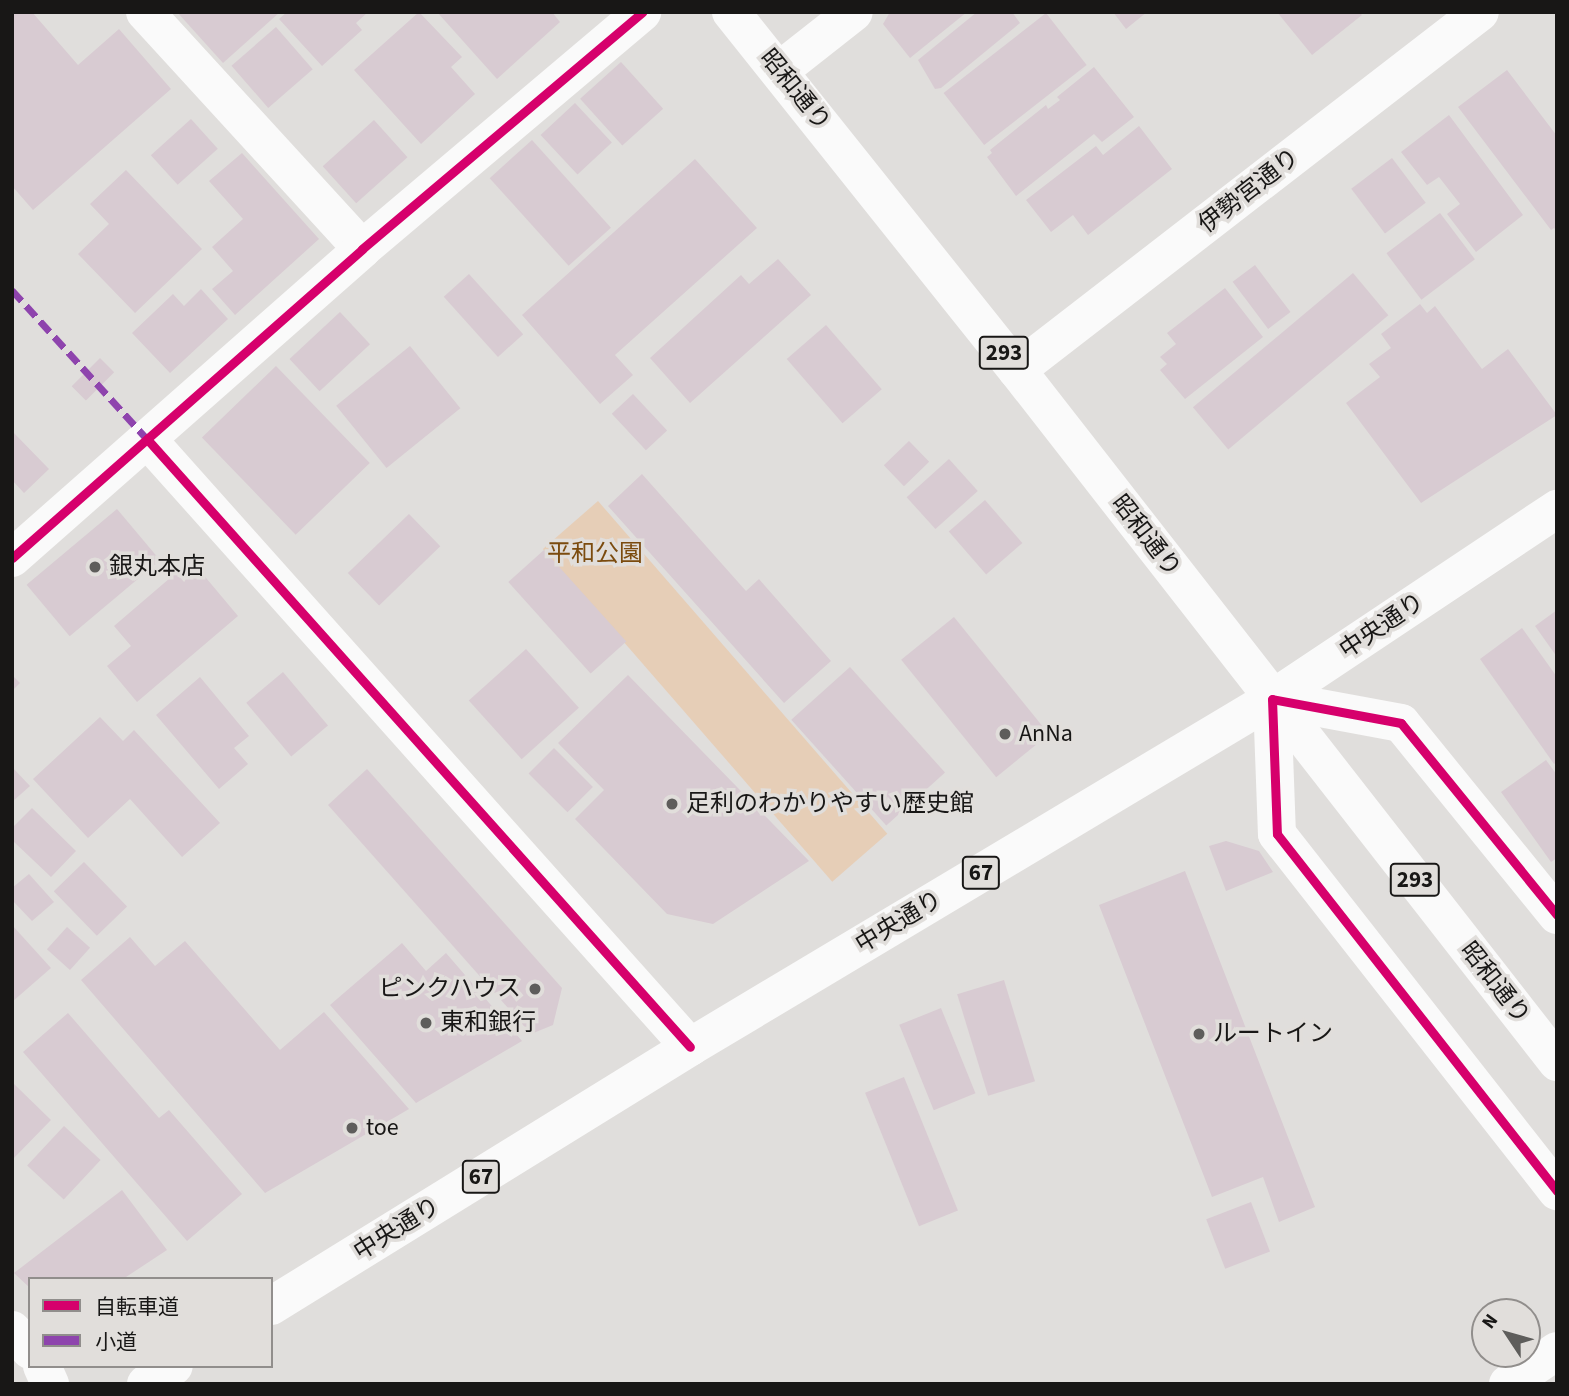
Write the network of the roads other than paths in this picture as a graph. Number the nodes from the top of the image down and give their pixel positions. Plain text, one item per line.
1 (145, 12) edge
2 (642, 12) edge
3 (731, 12) edge
4 (854, 12) edge
5 (1480, 12) edge
6 (779, 71) junction
7 (362, 248) junction
8 (1017, 370) junction
9 (147, 439) junction
10 (1557, 509) edge
11 (12, 558) edge
12 (1272, 699) junction
13 (1557, 915) edge
14 (690, 1047) junction
15 (1557, 1062) edge
16 (1557, 1191) edge
17 (273, 1305) edge
18 (12, 1331) edge
19 (28, 1348) edge
20 (1557, 1350) edge
21 (43, 1368) edge
22 (171, 1368) edge
23 (50, 1384) edge
24 (146, 1384) edge
25 (1508, 1384) edge

1 - 7 main road
2 - 7 main road
3 - 6 main road, 昭和通り / 293
4 - 6 main road
5 - 8 main road, 伊勢宮通り
6 - 8 main road, 昭和通り / 293
7 - 9 main road
8 - 12 main road, 昭和通り / 293
9 - 11 main road
9 - 14 main road
10 - 12 main road, 中央通り / 67
12 - 13 main road
12 - 14 main road, 中央通り / 67
12 - 15 main road, 昭和通り / 293
12 - 16 main road
14 - 17 main road, 中央通り / 67
18 - 19 main road
20 - 25 main road
21 - 23 main road
22 - 24 main road

